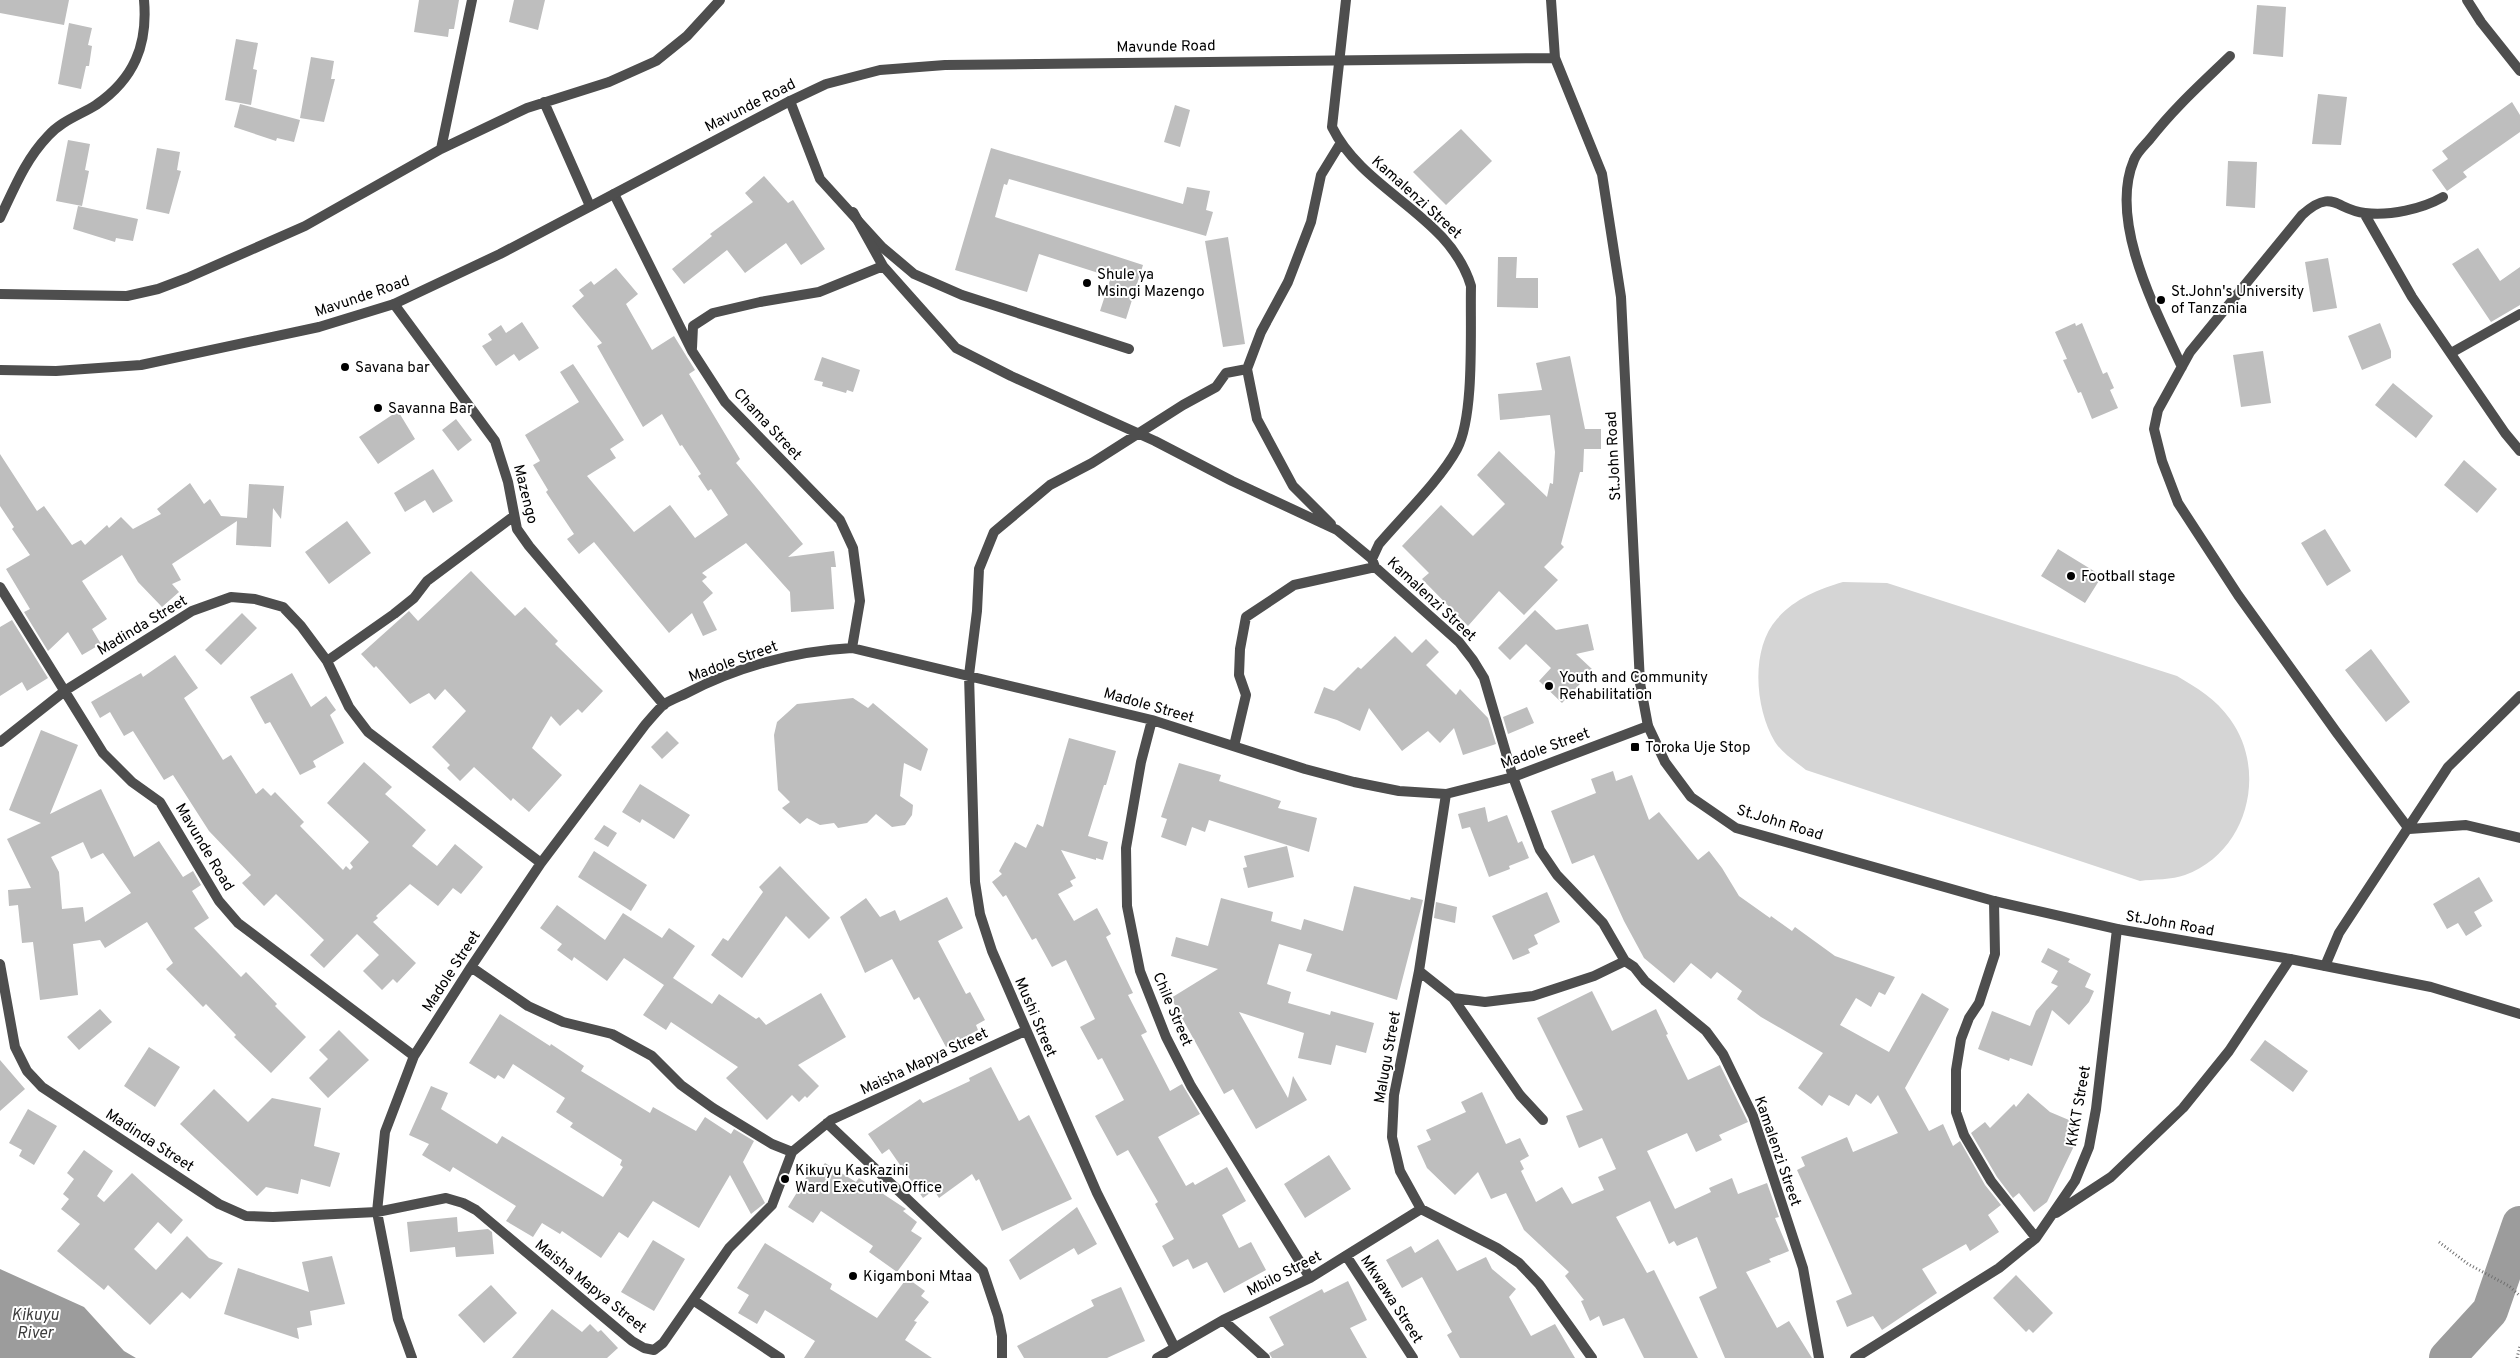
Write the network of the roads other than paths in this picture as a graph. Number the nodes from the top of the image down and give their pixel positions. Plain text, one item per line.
1 (144, 0) edge
2 (472, 0) edge
3 (720, 0) edge
4 (1346, 0) edge
5 (1550, 0) edge
6 (2467, 0) edge
7 (2230, 56) dead end
8 (1555, 58) junction
9 (1340, 59) junction
10 (2520, 71) edge
11 (790, 101) junction
12 (544, 102) junction
13 (1340, 144) junction
14 (441, 149) junction
15 (614, 194) junction
16 (2443, 197) dead end
17 (590, 206) junction
18 (852, 212) junction
19 (2364, 213) junction
20 (0, 218) edge
21 (883, 266) junction
22 (0, 294) edge
23 (394, 304) junction
24 (2520, 314) edge
25 (1129, 350) dead end
26 (692, 351) junction
27 (2451, 353) junction
28 (2182, 367) junction
29 (1247, 369) junction
30 (0, 370) edge
31 (1138, 433) junction
32 (2520, 451) edge
33 (514, 516) junction
34 (1337, 530) junction
35 (1374, 563) junction
36 (0, 587) edge
37 (852, 648) junction
38 (328, 661) junction
39 (969, 674) junction
40 (66, 690) junction
41 (2520, 696) edge
42 (664, 705) junction
43 (1152, 720) junction
44 (1648, 726) junction
45 (0, 742) edge
46 (1234, 746) junction
47 (1513, 777) junction
48 (1446, 794) junction
49 (2409, 829) junction
50 (2520, 838) edge
51 (540, 862) junction
52 (1994, 901) junction
53 (2117, 929) junction
54 (2290, 959) junction
55 (1625, 960) junction
56 (0, 964) edge
57 (2325, 966) junction
58 (471, 967) junction
59 (1419, 971) junction
60 (1453, 998) junction
61 (2520, 1014) edge
62 (1026, 1031) junction
63 (414, 1056) junction
64 (1543, 1120) dead end
65 (827, 1123) junction
66 (792, 1152) junction
67 (1421, 1209) junction
68 (376, 1212) junction
69 (2053, 1216) junction
70 (2036, 1238) junction
71 (1347, 1257) junction
72 (1310, 1278) junction
73 (693, 1300) junction
74 (1223, 1320) junction
75 (1174, 1346) junction
76 (412, 1358) edge
77 (780, 1358) edge
78 (1002, 1358) edge
79 (1157, 1358) edge
80 (1265, 1358) edge
81 (1413, 1358) edge
82 (1592, 1358) edge
83 (1819, 1358) edge
84 (1855, 1358) edge

1 - 20 street
2 - 14 street
3 - 12 street
4 - 9 street, Kamalenzi Street
5 - 8 street, St.John Road
6 - 10 street
7 - 28 street
8 - 9 street, Mavunde Road
8 - 44 street, St.John Road
9 - 11 street, Mavunde Road
9 - 13 street, Kamalenzi Street
11 - 15 street, Mavunde Road
11 - 18 street
12 - 14 street
12 - 17 street
13 - 29 street
13 - 35 street, Kamalenzi Street
14 - 22 street
15 - 17 street, Mavunde Road
15 - 26 street, Chama Street
16 - 19 street
17 - 23 street, Mavunde Road
18 - 21 street
18 - 25 street
19 - 27 street
19 - 28 street
21 - 26 street
21 - 31 street
23 - 30 street, Mavunde Road
23 - 33 street, Mazengo
24 - 27 street
26 - 37 street, Chama Street
27 - 32 street
28 - 49 street
29 - 31 street, Mushi Street
29 - 34 street
31 - 34 street
31 - 39 street, Mushi Street
33 - 38 street
33 - 42 street, Mazengo
34 - 35 street
35 - 46 street
35 - 47 street, Kamalenzi Street
36 - 40 street, Mavunde Road
37 - 39 street, Madole Street
37 - 42 street, Madole Street
38 - 40 street, Madinda Street
38 - 51 street, Madinda Street
39 - 43 street, Madole Street
39 - 62 street, Mushi Street
40 - 45 street, Madinda Street
40 - 63 street, Mavunde Road
41 - 49 street
42 - 51 street, Madole Street
43 - 46 street, Madole Street
43 - 72 street, Chile Street
44 - 47 street, Madole Street
44 - 52 street, St.John Road
46 - 48 street, Madole Street
47 - 48 street, Madole Street
47 - 55 street, Kamalenzi Street
48 - 59 street, Malugu Street
49 - 50 street
49 - 57 street
51 - 58 street, Madole Street
52 - 53 street, St.John Road
52 - 70 street
53 - 54 street, St.John Road
53 - 69 street, KKKT Street
54 - 57 street, St.John Road
54 - 69 street
55 - 60 street
55 - 83 street, Kamalenzi Street
56 - 68 street, Madinda Street
57 - 61 street, St.John Road
58 - 63 street, Madole Street
58 - 66 street
59 - 60 street
59 - 67 street, Malugu Street
60 - 64 street
62 - 65 street, Maisha Mapya Street
62 - 75 street, Mushi Street
63 - 68 street, Madole Street
65 - 66 street, Maisha Mapya Street
65 - 78 street
66 - 73 street, Maisha Mapya Street
67 - 71 street, Mbilo Street
67 - 82 street
68 - 73 street, Maisha Mapya Street
68 - 76 street, Madole Street
69 - 70 street, KKKT Street
70 - 84 street, KKKT Street
71 - 72 street, Mbilo Street
71 - 81 street, Mkwawa Street
72 - 74 street, Mbilo Street
73 - 77 street
74 - 75 street, Mbilo Street
74 - 80 street
75 - 79 street, Mbilo Street

